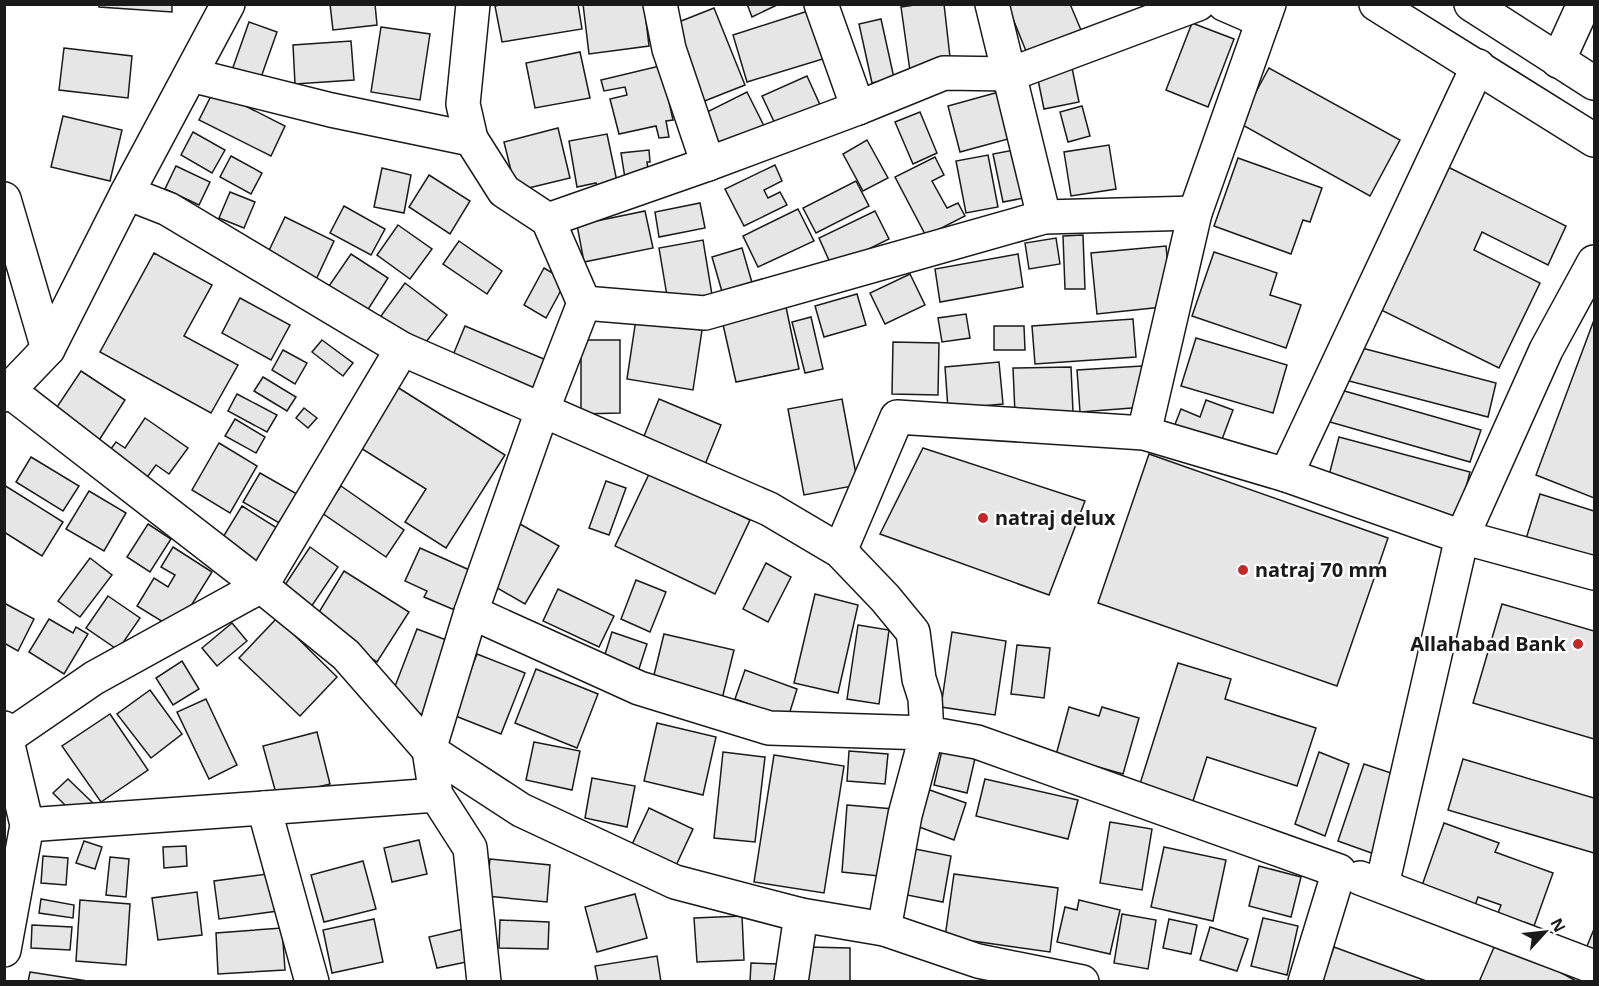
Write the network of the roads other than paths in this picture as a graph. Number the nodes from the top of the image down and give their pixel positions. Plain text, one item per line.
1 (228, 4) edge
2 (473, 4) edge
3 (660, 4) edge
4 (821, 4) edge
5 (992, 4) edge
6 (1198, 4) edge
7 (1224, 4) edge
8 (1376, 4) edge
9 (1471, 4) edge
10 (1584, 4) edge
11 (1266, 13) edge
12 (1558, 61) junction
13 (1478, 66) junction
14 (191, 75) junction
15 (1011, 75) junction
16 (1594, 83) edge
17 (858, 108) junction
18 (471, 139) junction
19 (1594, 141) edge
20 (708, 165) junction
21 (127, 193) junction
22 (4, 199) edge
23 (1195, 213) junction
24 (1044, 217) junction
25 (548, 220) junction
26 (1594, 262) edge
27 (584, 303) junction
28 (402, 349) junction
29 (48, 350) junction
30 (6, 393) edge
31 (542, 411) junction
32 (1144, 432) junction
33 (1286, 475) junction
34 (1462, 537) junction
35 (840, 551) junction
36 (1594, 573) edge
37 (261, 586) junction
38 (471, 612) junction
39 (6, 732) edge
40 (927, 733) junction
41 (429, 750) junction
42 (436, 795) junction
43 (264, 808) junction
44 (27, 825) junction
45 (1339, 871) junction
46 (1382, 885) junction
47 (801, 915) junction
48 (884, 929) junction
49 (4, 950) edge
50 (1594, 967) edge
51 (977, 971) edge
52 (312, 981) edge
53 (484, 981) edge
54 (791, 981) edge
55 (1082, 981) edge
56 (1305, 981) edge

1 - 14 street
2 - 18 street
3 - 20 street
4 - 17 street
5 - 15 street
6 - 15 street
7 - 11 street
8 - 13 street
9 - 12 street
10 - 12 street
11 - 23 street
12 - 16 street
13 - 19 street
13 - 33 street
14 - 18 street
14 - 21 street
15 - 17 street
15 - 24 street
17 - 20 street
18 - 25 street
20 - 25 street
21 - 28 street
21 - 29 street
22 - 29 street
23 - 24 street
23 - 32 street
24 - 27 street
25 - 27 street
26 - 34 street
27 - 31 street
28 - 31 street
28 - 37 street
29 - 30 street
30 - 37 street
31 - 35 street
31 - 38 street
32 - 33 street
32 - 35 street
33 - 34 street
34 - 36 street
34 - 46 street
35 - 40 street
37 - 39 street
37 - 41 street
38 - 40 street
38 - 41 street
39 - 44 street
40 - 45 street
40 - 48 street
41 - 42 street
41 - 47 street
42 - 43 street
42 - 53 street
43 - 44 street
43 - 52 street
44 - 49 street
45 - 46 street
45 - 56 street
46 - 50 street
47 - 48 street
47 - 54 street
48 - 51 street
51 - 55 street

